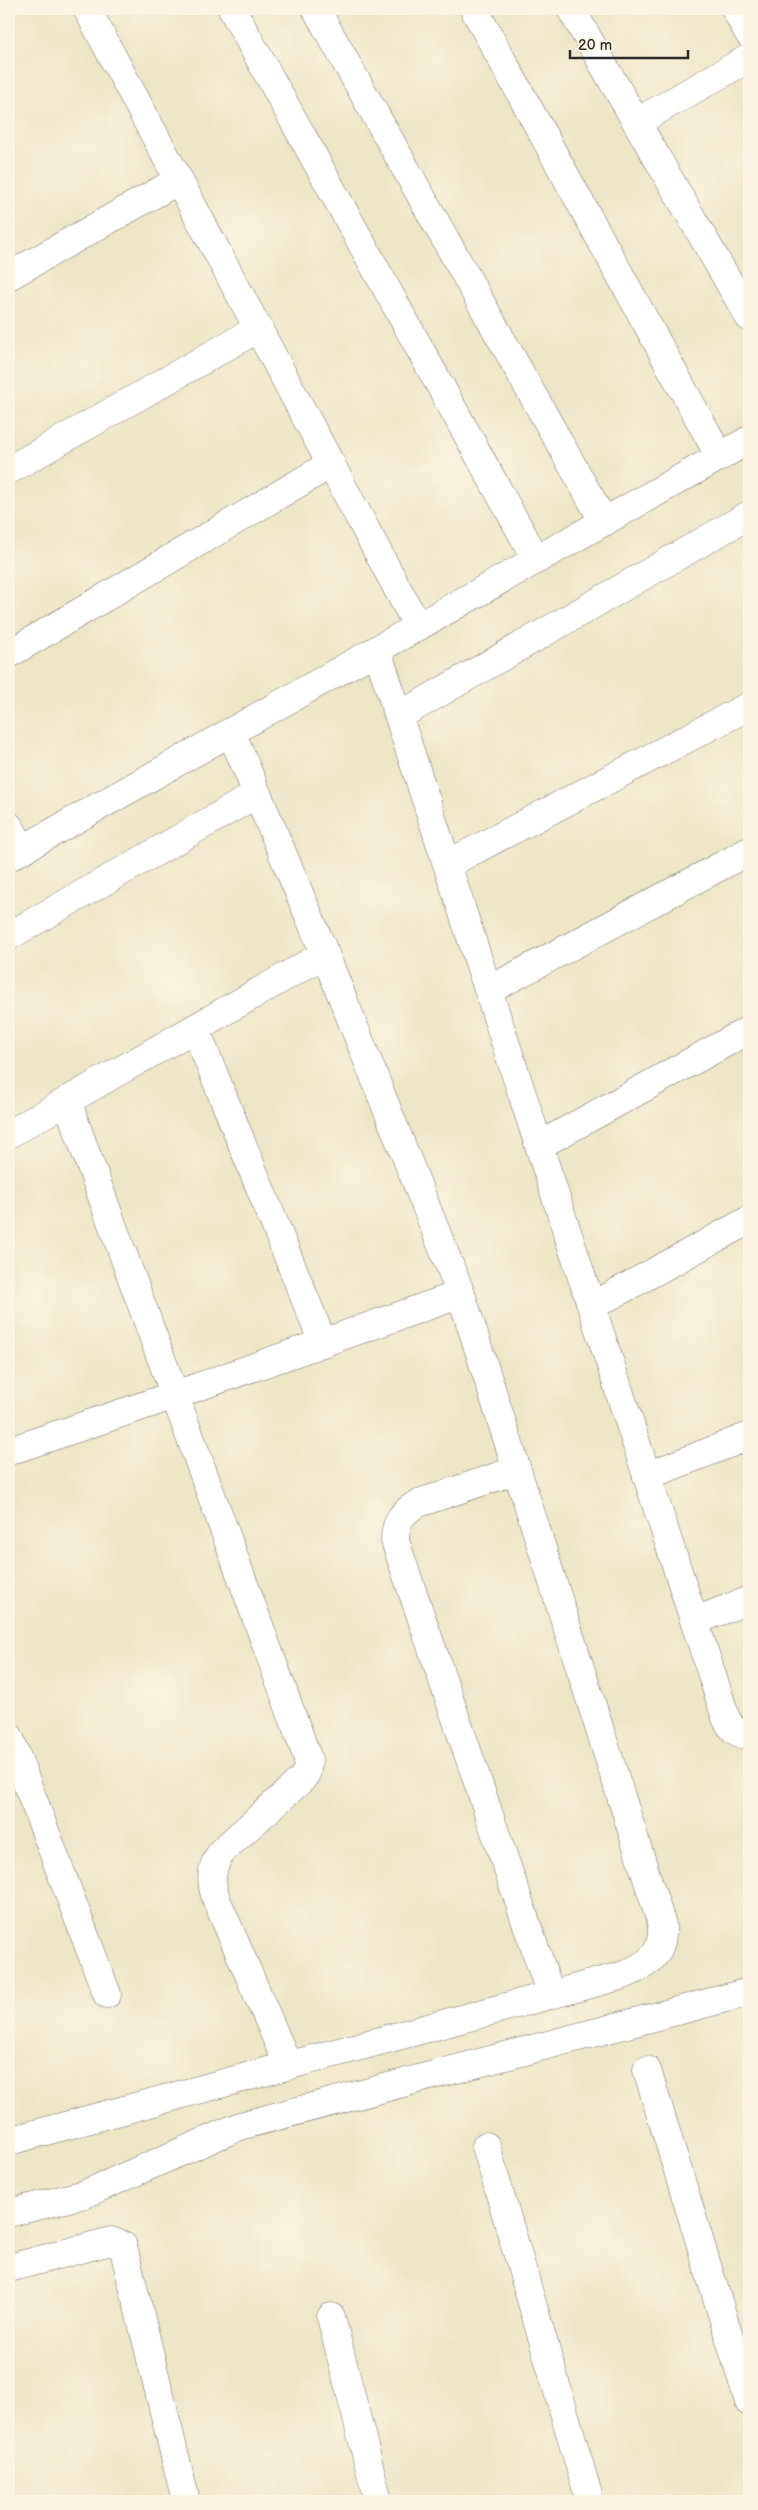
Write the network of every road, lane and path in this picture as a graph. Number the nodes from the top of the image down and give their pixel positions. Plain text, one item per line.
1 (87, 9) edge
2 (232, 9) edge
3 (316, 9) edge
4 (474, 9) edge
5 (571, 9) edge
6 (749, 58) edge
7 (637, 122) junction
8 (179, 180) junction
9 (9, 276) edge
10 (749, 317) edge
11 (258, 328) junction
12 (749, 440) edge
13 (720, 457) junction
14 (331, 464) junction
15 (9, 470) edge
16 (749, 515) edge
17 (604, 522) junction
18 (536, 559) junction
19 (418, 627) junction
20 (377, 650) junction
21 (9, 654) edge
22 (749, 706) edge
23 (399, 716) junction
24 (231, 732) junction
25 (257, 794) junction
26 (9, 826) edge
27 (749, 852) edge
28 (16, 853) edge
29 (448, 864) junction
30 (9, 936) edge
31 (325, 954) junction
32 (489, 990) junction
33 (195, 1028) junction
34 (749, 1030) edge
35 (67, 1101) junction
36 (9, 1134) edge
37 (540, 1146) junction
38 (749, 1220) edge
39 (461, 1294) junction
40 (592, 1306) junction
41 (323, 1343) junction
42 (175, 1395) junction
43 (749, 1436) edge
44 (9, 1451) edge
45 (518, 1470) junction
46 (647, 1476) junction
47 (749, 1600) edge
48 (695, 1620) junction
49 (9, 1736) edge
50 (749, 1736) edge
51 (749, 1992) edge
52 (107, 1994) dead end
53 (551, 1995) junction
54 (288, 2065) junction
55 (647, 2070) dead end
56 (9, 2141) edge
57 (486, 2146) dead end
58 (9, 2213) edge
59 (9, 2268) edge
60 (331, 2317) dead end
61 (749, 2402) edge
62 (186, 2501) edge
63 (378, 2501) edge
64 (590, 2501) edge

1 - 8 street
2 - 18 street
3 - 17 street
4 - 13 street
5 - 7 street
6 - 7 street
7 - 10 street
8 - 9 street
8 - 11 street
11 - 14 street
11 - 15 street
12 - 13 street
13 - 17 street
14 - 19 street
14 - 21 street
16 - 23 street
17 - 18 street
18 - 19 street
19 - 20 street
20 - 23 street
20 - 24 street
22 - 29 street
23 - 29 street
24 - 25 street
24 - 28 street
25 - 30 street
25 - 31 street
26 - 28 street
27 - 32 street
29 - 32 street
31 - 33 street
31 - 39 street
32 - 37 street
33 - 35 street
33 - 41 street
34 - 37 street
35 - 36 street
35 - 42 street
37 - 40 street
38 - 40 street
39 - 41 street
39 - 45 street
40 - 46 street
41 - 42 street
42 - 44 street
42 - 54 street
43 - 46 street
45 - 53 street
45 - 53 street
46 - 48 street
47 - 48 street
48 - 50 street
49 - 52 street
51 - 58 street
53 - 54 street
54 - 56 street
55 - 61 street
57 - 64 street
59 - 62 street
60 - 63 street

